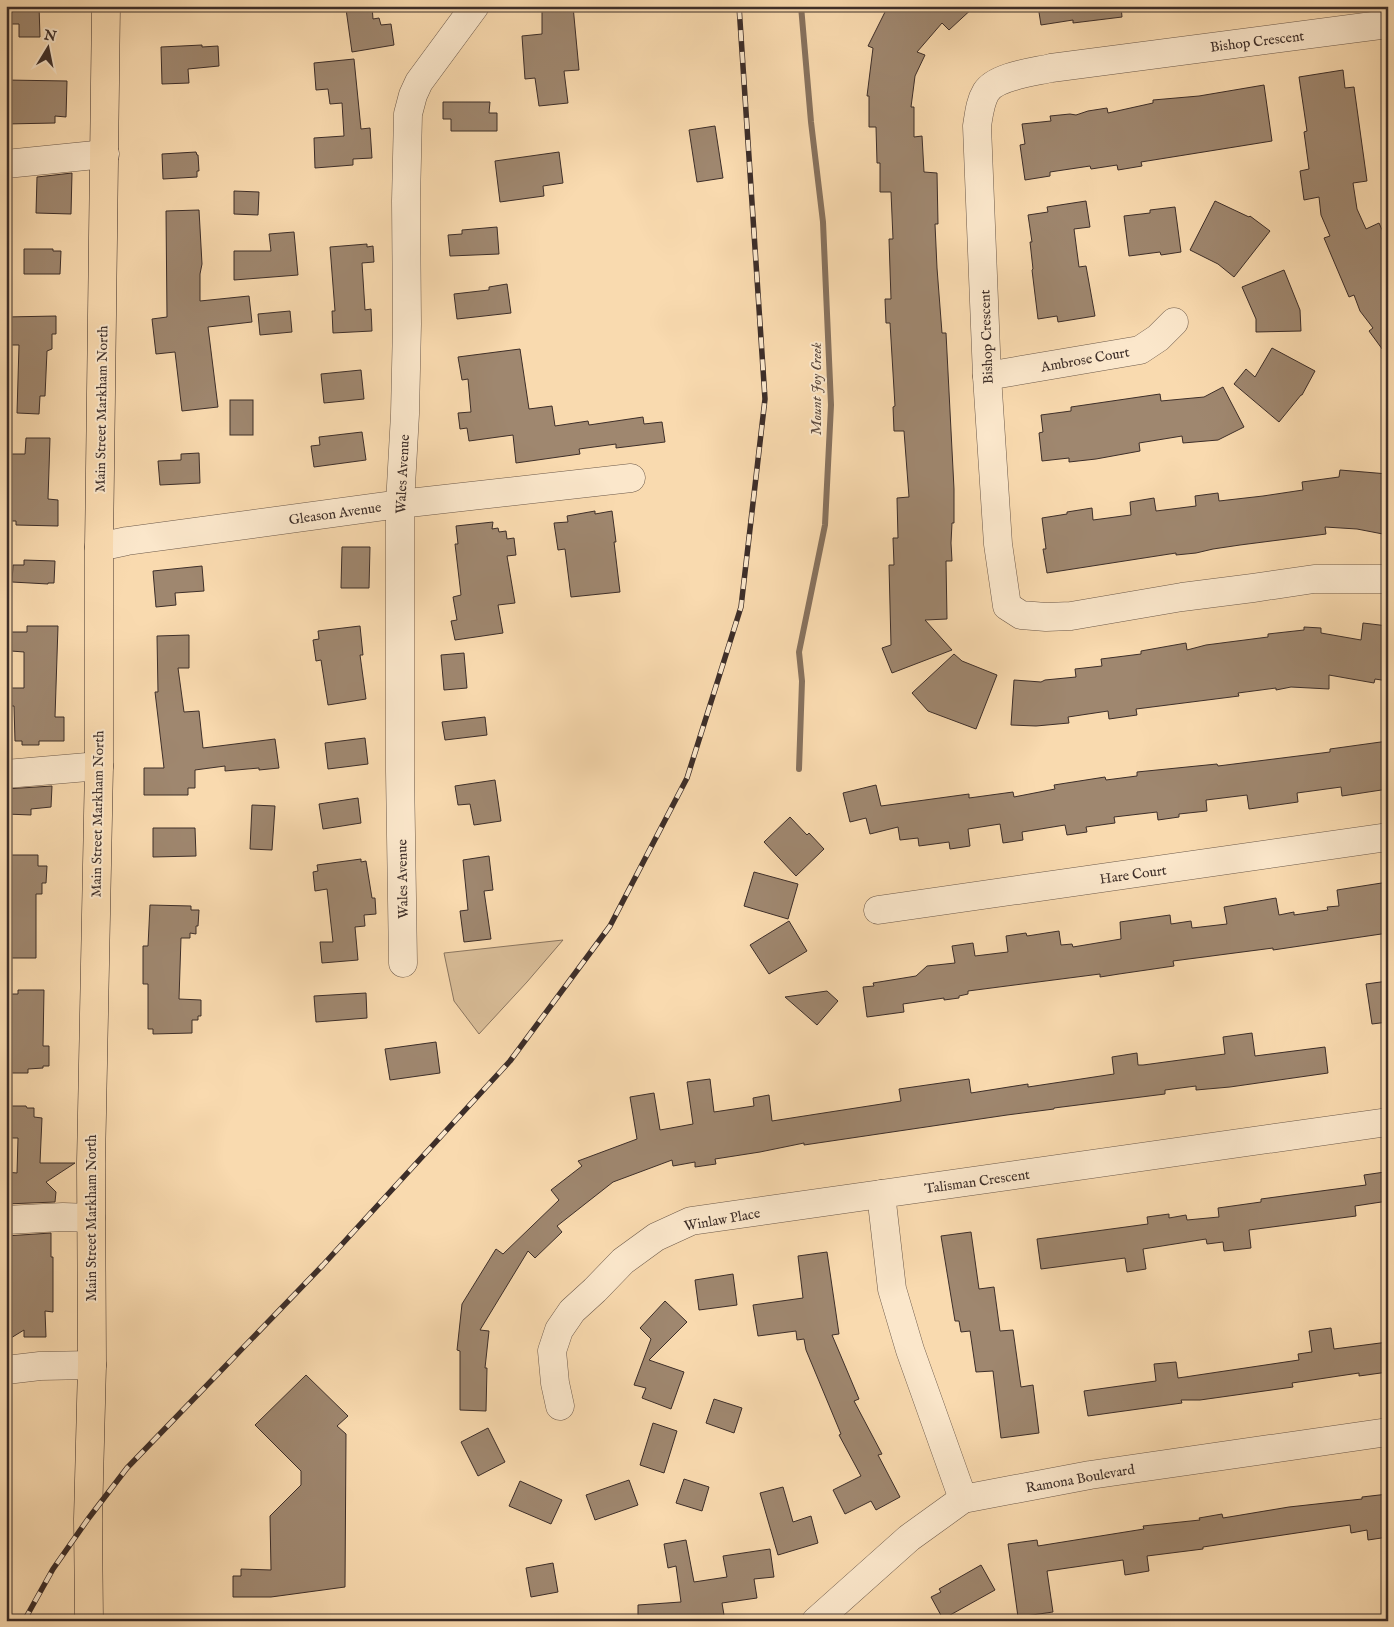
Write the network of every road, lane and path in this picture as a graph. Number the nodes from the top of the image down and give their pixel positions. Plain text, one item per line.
1 (106, 6) edge
2 (475, 6) edge
3 (1388, 24) edge
4 (105, 154) junction
5 (6, 164) edge
6 (1174, 322) dead end
7 (987, 376) junction
8 (631, 478) dead end
9 (400, 504) junction
10 (99, 547) junction
11 (1388, 579) edge
12 (99, 766) junction
13 (6, 774) edge
14 (1388, 837) edge
15 (878, 910) dead end
16 (403, 963) dead end
17 (1388, 1122) edge
18 (881, 1194) junction
19 (91, 1218) junction
20 (6, 1220) edge
21 (92, 1365) junction
22 (6, 1370) edge
23 (560, 1406) dead end
24 (1388, 1432) edge
25 (963, 1499) junction
26 (89, 1621) edge
27 (816, 1621) edge

1 - 4 main road, Main Street Markham North
2 - 9 street, Wales Avenue
3 - 7 street, Bishop Crescent
4 - 5 street
4 - 10 main road, Main Street Markham North
6 - 7 street, Ambrose Court
7 - 11 street, Bishop Crescent
8 - 9 street, Gleason Avenue
9 - 10 street, Gleason Avenue
9 - 16 street, Wales Avenue
10 - 12 main road, Main Street Markham North
12 - 13 street
12 - 19 main road, Main Street Markham North
14 - 15 street, Hare Court
17 - 18 street, Talisman Crescent
18 - 23 street, Winlaw Place
18 - 25 street
19 - 20 street
19 - 21 main road, Main Street Markham North
21 - 22 street
21 - 26 main road, Main Street Markham North
24 - 25 street, Ramona Boulevard
25 - 27 street, Ramona Boulevard

